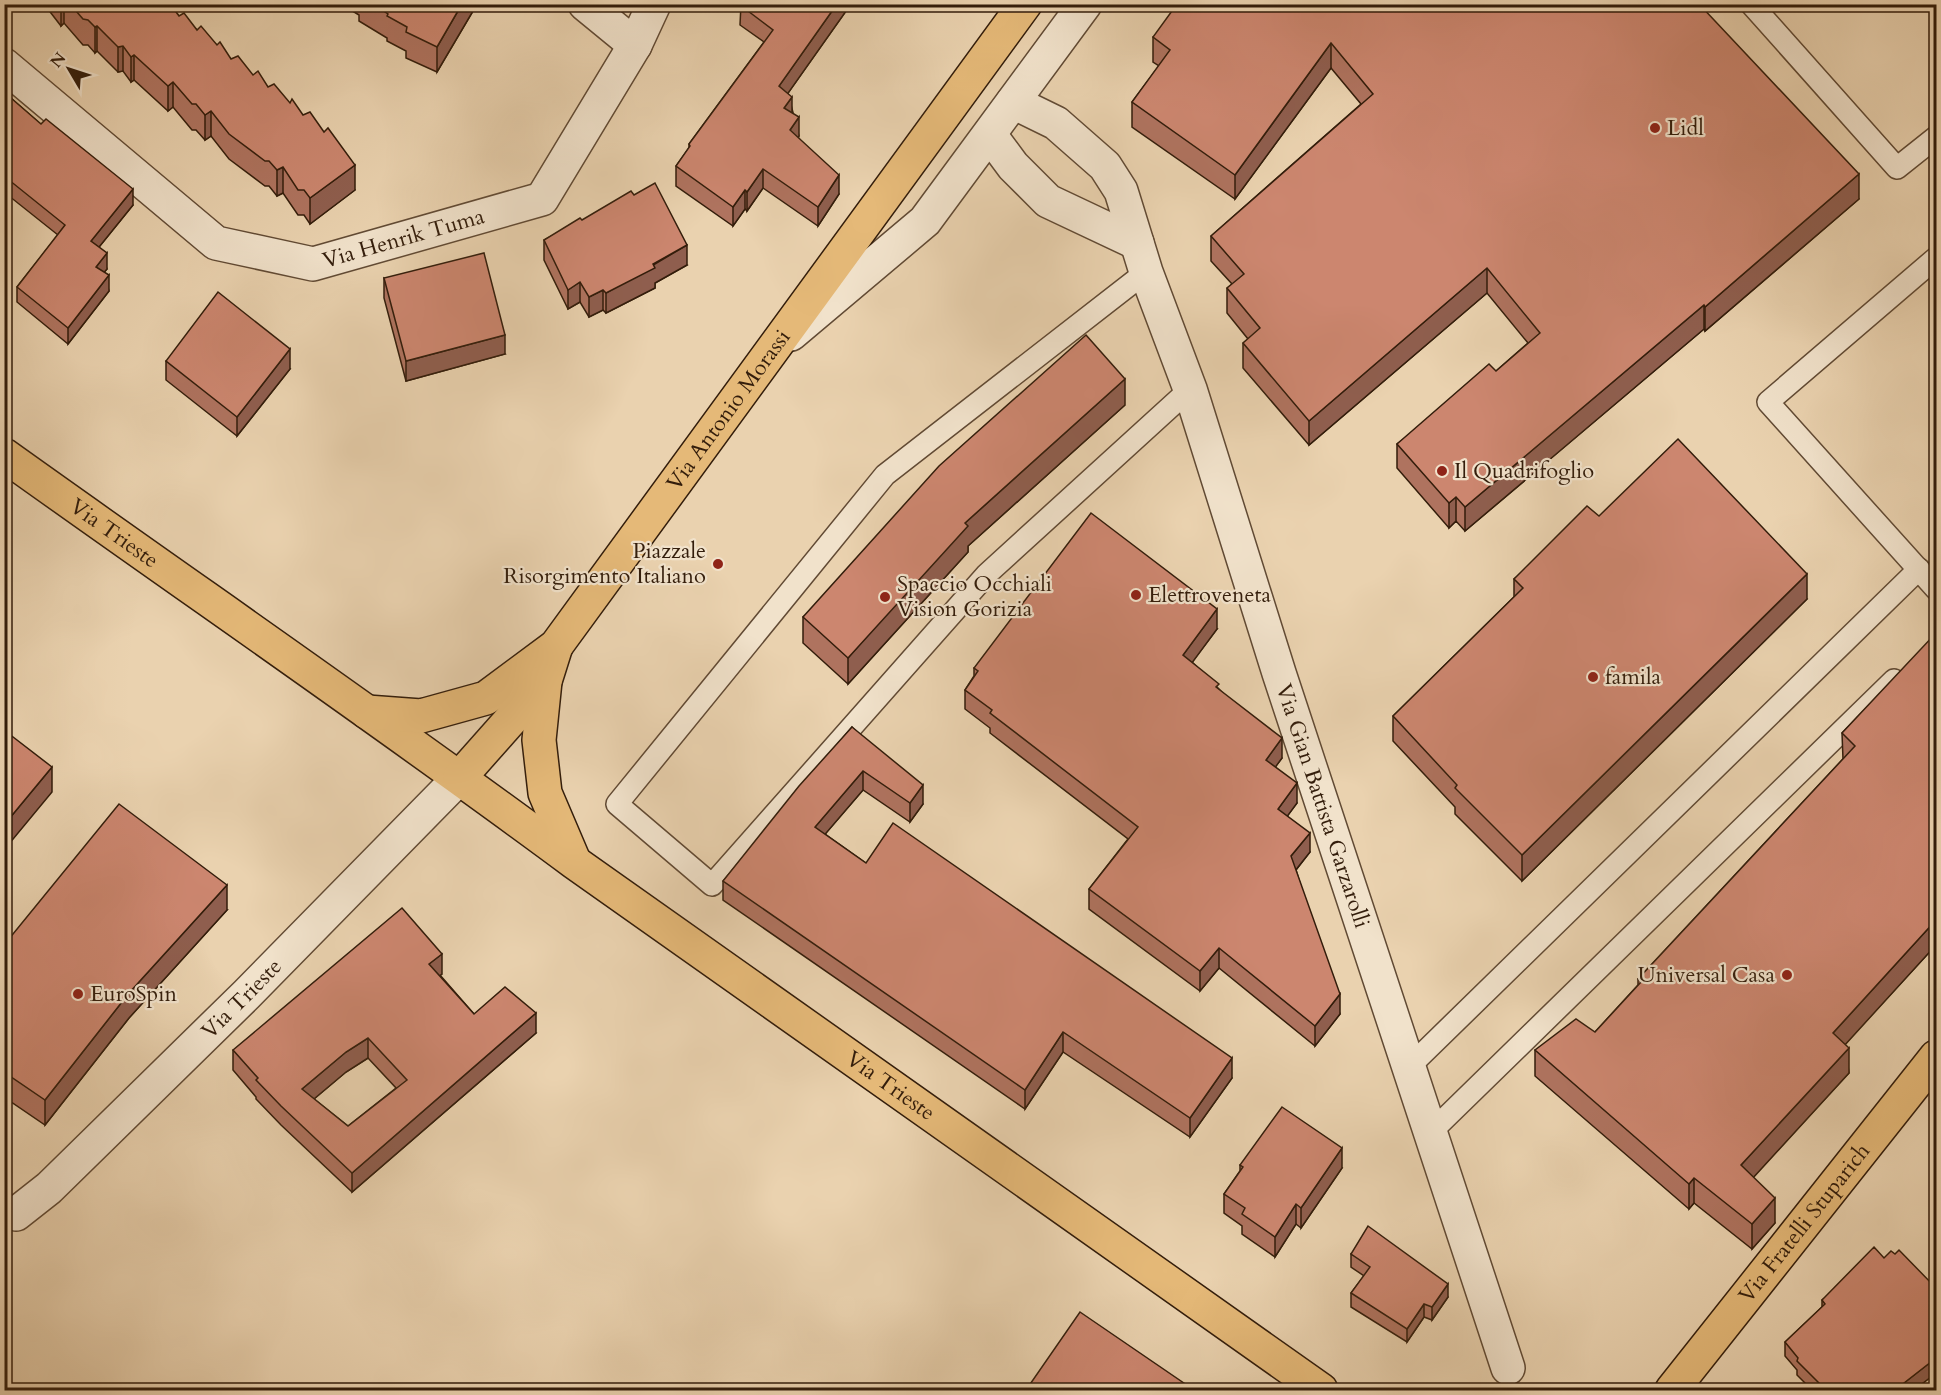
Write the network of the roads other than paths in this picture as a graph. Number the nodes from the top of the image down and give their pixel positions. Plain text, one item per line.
1 (585, 4) edge
2 (654, 4) edge
3 (1025, 4) edge
4 (1085, 4) edge
5 (1751, 4) edge
6 (634, 45) junction
7 (4, 65) edge
8 (1013, 102) junction
9 (990, 135) junction
10 (1936, 137) edge
11 (1142, 258) junction
12 (1936, 258) edge
13 (771, 351) junction
14 (1190, 389) junction
15 (4, 455) edge
16 (1919, 569) junction
17 (1936, 589) edge
18 (556, 646) junction
19 (1911, 663) edge
20 (545, 681) junction
21 (365, 712) junction
22 (460, 777) junction
23 (574, 862) junction
24 (1936, 1057) edge
25 (1409, 1067) junction
26 (1431, 1132) junction
27 (16, 1214) dead end
28 (1508, 1368) dead end
29 (1321, 1390) edge
30 (1672, 1390) edge

1 - 6 street
2 - 6 street, Via Henrik Tuma
3 - 13 main road, Via Antonio Morassi
4 - 8 street
5 - 10 lane
6 - 7 street, Via Henrik Tuma
8 - 9 street
8 - 11 street, Via Gian Battista Garzarolli
9 - 11 street
9 - 13 street
11 - 14 street, Via Gian Battista Garzarolli
11 - 14 lane
12 - 16 lane
13 - 18 main road, Via Antonio Morassi
14 - 25 street, Via Gian Battista Garzarolli
15 - 21 main road, Via Trieste
16 - 17 lane
16 - 25 lane
18 - 20 main road
18 - 21 main road, Via Antonio Morassi
19 - 26 lane
20 - 22 main road
20 - 23 main road
21 - 22 main road, Via Trieste
22 - 23 main road, Via Trieste
22 - 27 street, Via Trieste
23 - 29 main road, Via Trieste
24 - 30 main road, Via Fratelli Stuparich
25 - 26 street, Via Gian Battista Garzarolli
26 - 28 street, Via Gian Battista Garzarolli

